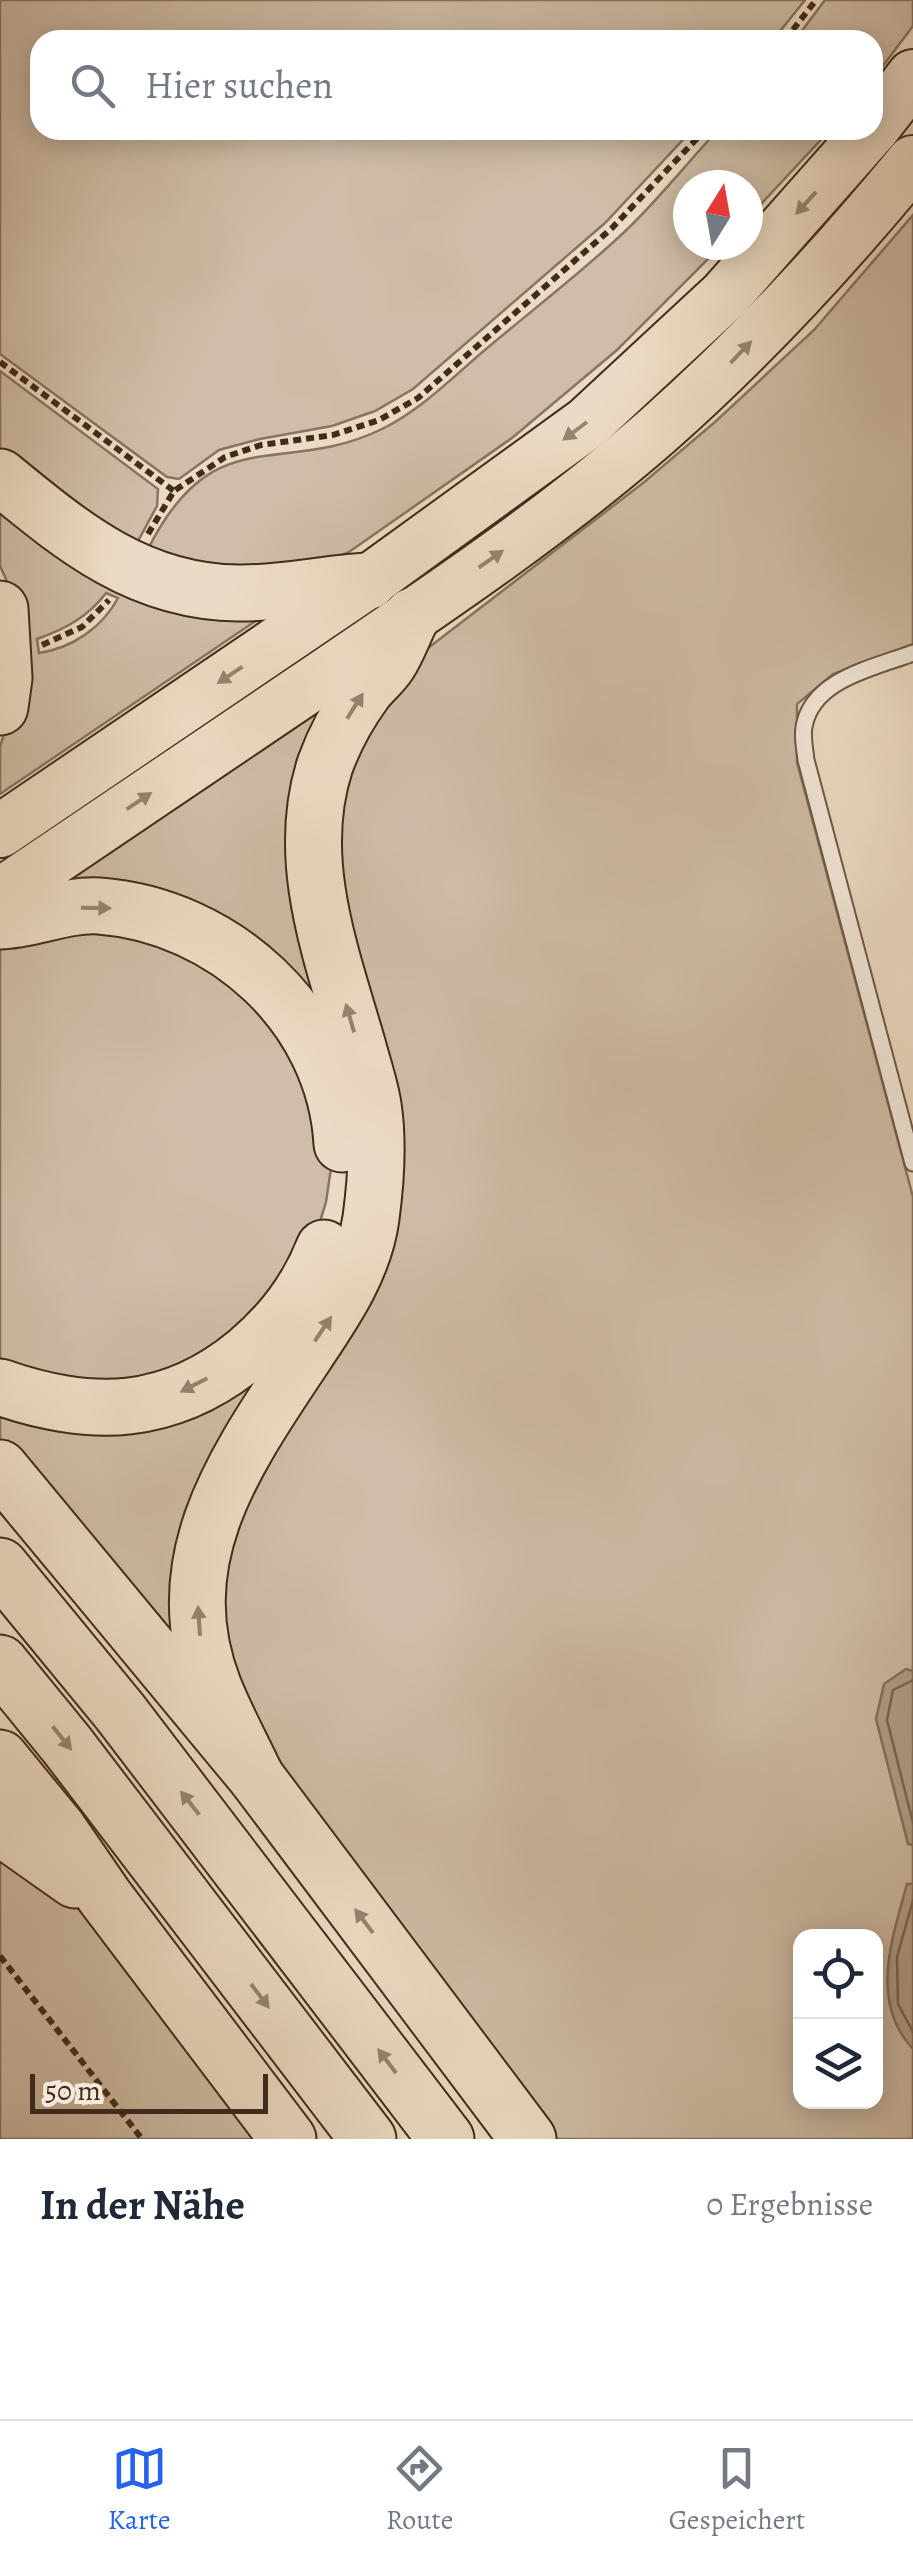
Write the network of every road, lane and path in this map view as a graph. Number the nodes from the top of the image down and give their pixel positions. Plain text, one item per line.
1 (816, 0) edge
2 (793, 30) edge
3 (913, 76) edge
4 (883, 115) edge
5 (696, 140) edge
6 (862, 140) edge
7 (913, 162) edge
8 (0, 362) edge
9 (0, 478) edge
10 (174, 492) junction
11 (142, 546) dead end
12 (369, 581) junction
13 (113, 595) dead end
14 (0, 609) edge
15 (412, 616) junction
16 (38, 647) dead end
17 (913, 653) edge
18 (0, 706) edge
19 (0, 831) edge
20 (0, 895) edge
21 (0, 921) edge
22 (913, 1163) edge
23 (0, 1387) edge
24 (0, 1468) edge
25 (0, 1566) edge
26 (0, 1663) edge
27 (0, 1758) edge
28 (256, 1777) junction
29 (0, 1827) edge
30 (105, 1897) junction
31 (0, 1956) edge
32 (142, 2139) edge
33 (288, 2139) edge
34 (368, 2139) edge
35 (446, 2139) edge
36 (528, 2139) edge

1 - 2 path
3 - 4 highway
5 - 10 path
6 -> 12 highway
15 -> 7 highway
8 - 10 path
9 - 12 highway
10 - 11 path
12 -> 19 highway
13 - 16 path
14 - 18 highway
20 -> 15 highway
28 -> 15 highway
17 - 22 lane
21 -> 23 highway
24 - 28 highway
35 -> 25 highway
26 -> 34 highway
27 - 30 highway
36 -> 28 highway
29 - 30 highway
30 - 33 highway
31 - 32 path

